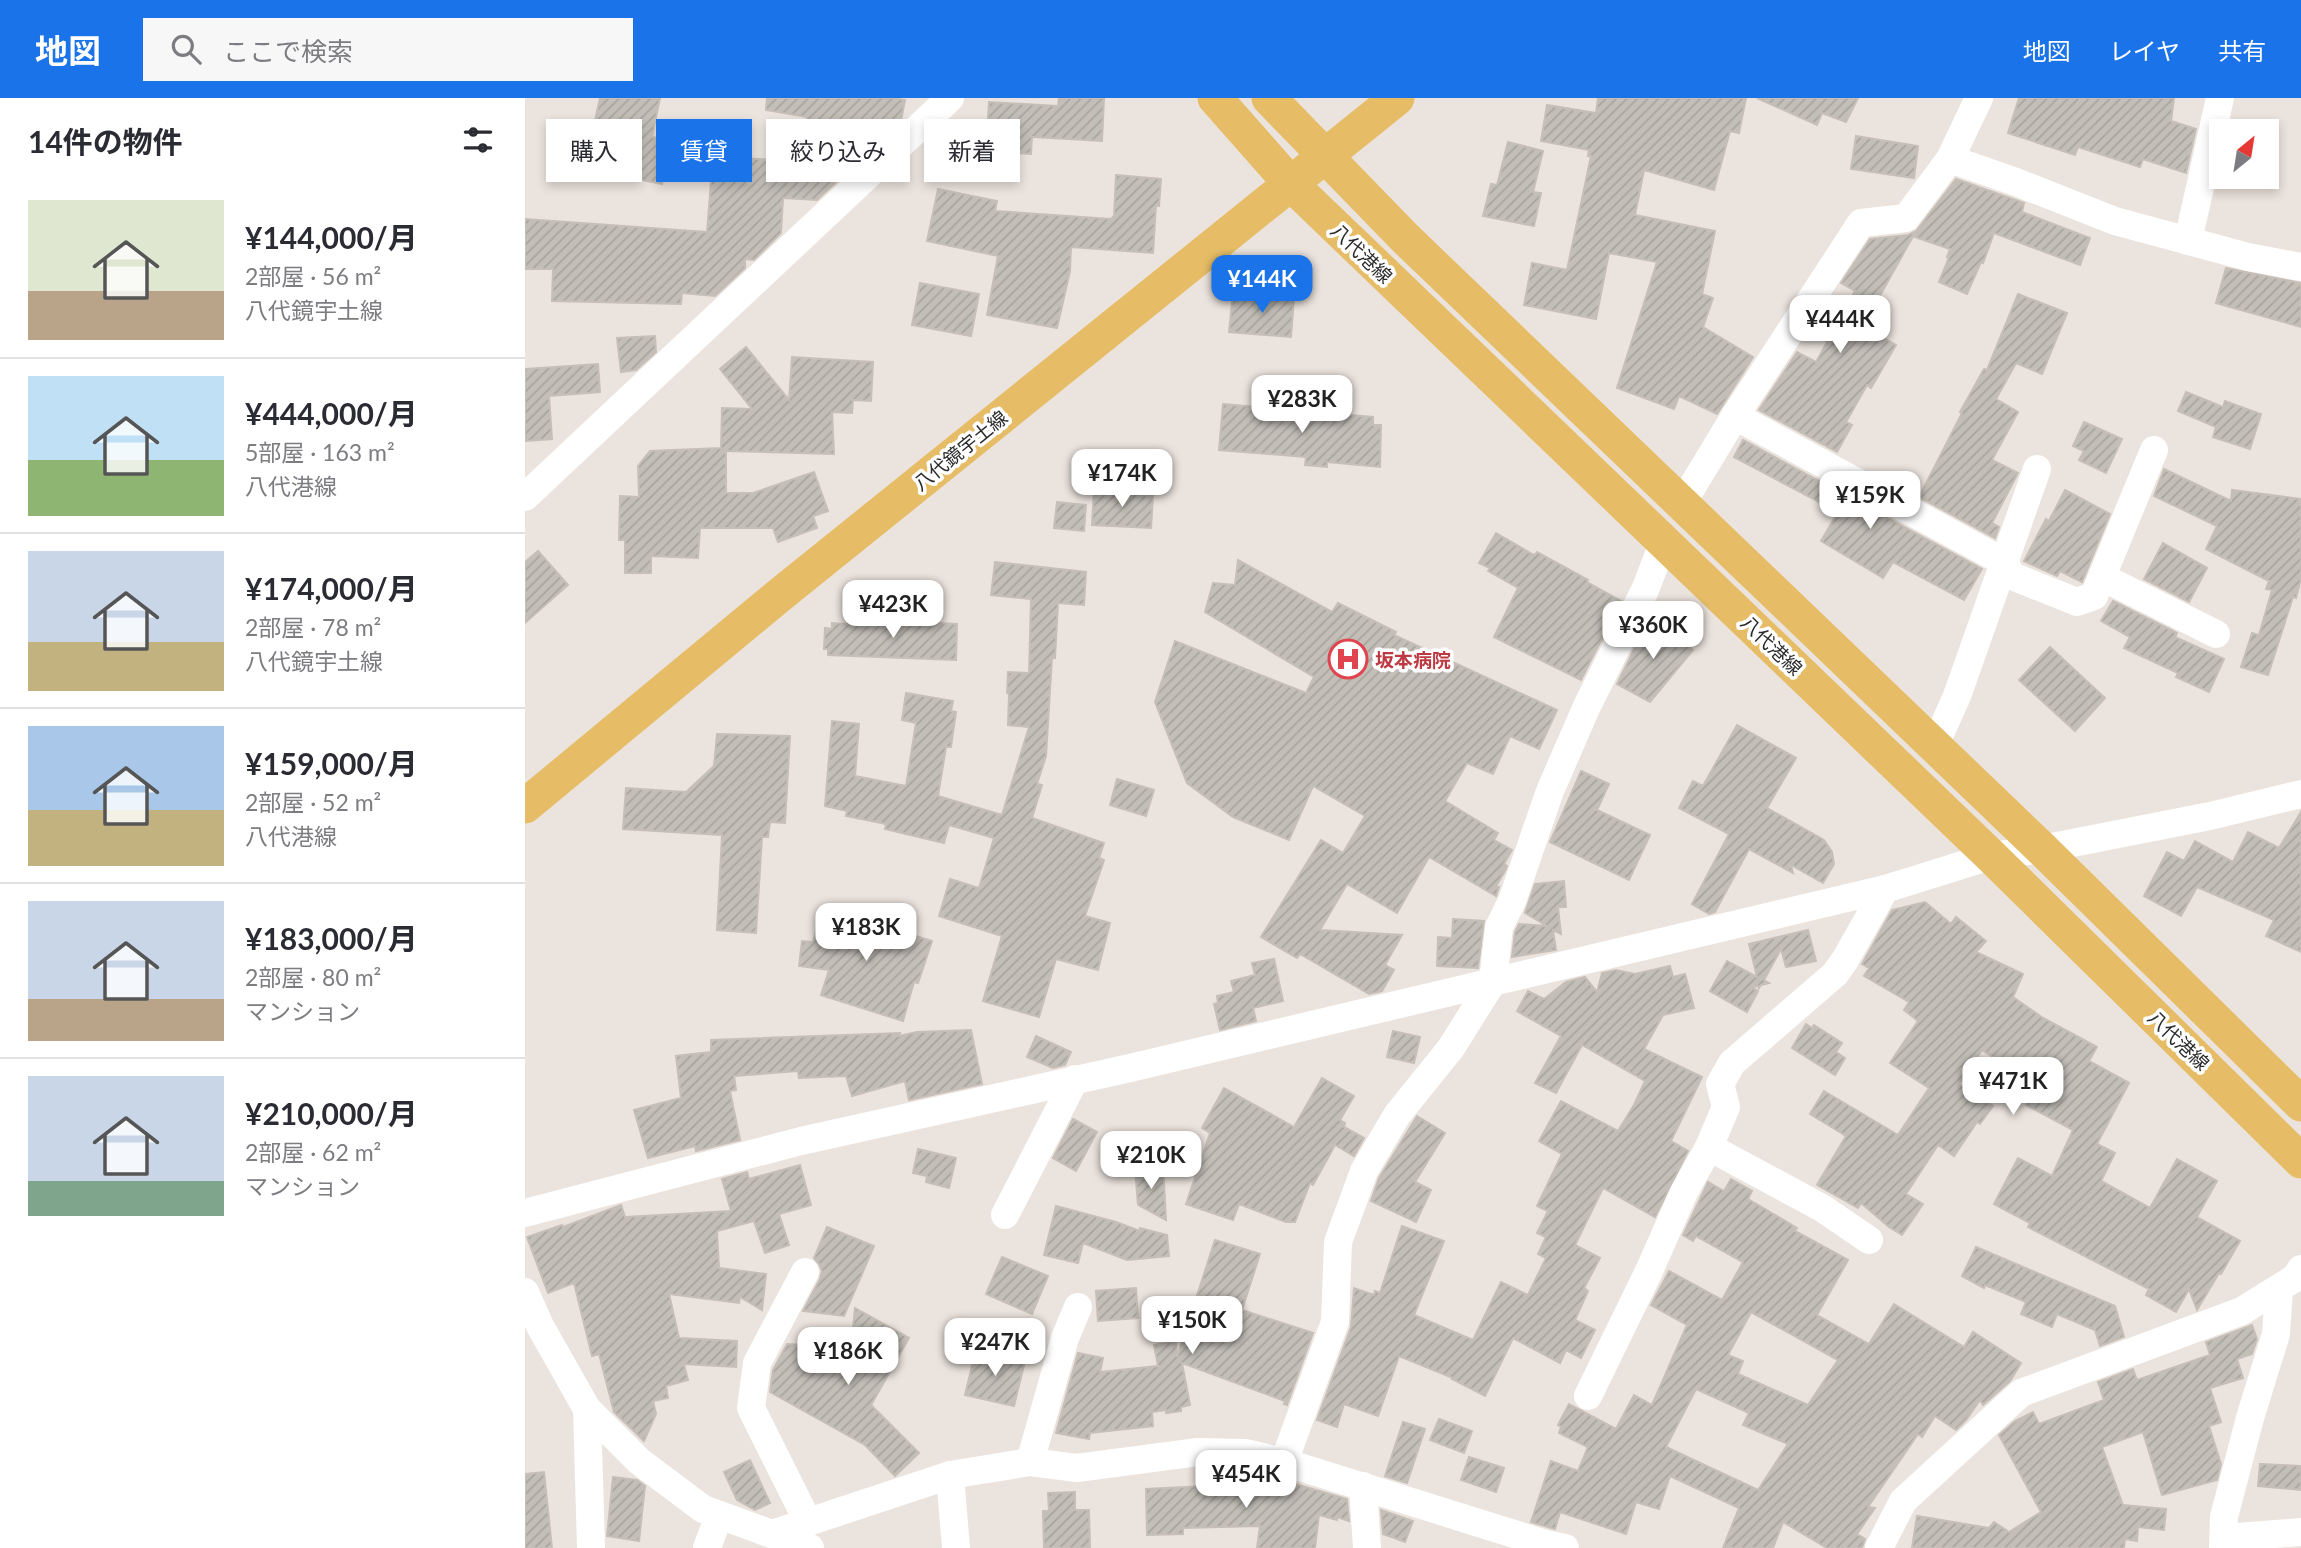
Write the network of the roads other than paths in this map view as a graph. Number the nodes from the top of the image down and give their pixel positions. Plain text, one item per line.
1 (950, 98) edge
2 (1215, 98) edge
3 (1269, 98) edge
4 (1397, 98) edge
5 (1979, 98) edge
6 (2220, 98) edge
7 (1324, 156) junction
8 (1950, 159) junction
9 (1290, 183) junction
10 (2188, 241) junction
11 (2301, 267) edge
12 (1735, 416) junction
13 (2154, 450) dead end
14 (2036, 469) dead end
15 (525, 497) edge
16 (1681, 505) junction
17 (1664, 541) junction
18 (2004, 562) junction
19 (2102, 577) junction
20 (2216, 634) dead end
21 (1934, 747) junction
22 (2301, 794) edge
23 (525, 806) edge
24 (2042, 849) junction
25 (1991, 856) junction
26 (1885, 889) junction
27 (1493, 981) junction
28 (1075, 1079) junction
29 (2301, 1104) edge
30 (1709, 1147) junction
31 (2301, 1161) edge
32 (525, 1213) edge
33 (1005, 1215) dead end
34 (1869, 1240) dead end
35 (2301, 1269) edge
36 (805, 1272) dead end
37 (2279, 1290) junction
38 (525, 1292) edge
39 (1077, 1307) dead end
40 (1588, 1396) dead end
41 (587, 1409) junction
42 (1030, 1462) junction
43 (1284, 1462) junction
44 (950, 1475) junction
45 (1363, 1486) junction
46 (719, 1515) junction
47 (2301, 1532) edge
48 (809, 1535) edge
49 (2223, 1543) edge
50 (591, 1548) edge
51 (707, 1548) edge
52 (956, 1548) edge
53 (1367, 1548) edge
54 (1565, 1548) edge
55 (1879, 1548) edge

1 - 15 street
2 - 9 main road, 八代港線
3 - 7 main road, 八代港線
4 - 7 main road, 八代鏡宇土線
5 - 8 street
6 - 10 street
7 - 9 main road, 八代鏡宇土線
7 - 16 main road, 八代港線
8 - 10 street
8 - 12 street
9 - 17 main road, 八代港線
9 - 23 main road, 八代鏡宇土線
10 - 11 street
12 - 16 street
12 - 18 street
13 - 19 street
14 - 18 street
16 - 21 main road, 八代港線
17 - 25 main road, 八代港線
17 - 27 street
18 - 19 street
18 - 21 street
19 - 20 street
21 - 24 main road, 八代港線
22 - 24 street
24 - 25 street
24 - 29 main road, 八代港線
25 - 26 street
25 - 31 main road, 八代港線
26 - 27 street
26 - 30 street
27 - 28 street
27 - 43 street
28 - 32 street
28 - 33 street
30 - 34 street
30 - 40 street
35 - 37 street
36 - 48 street
37 - 49 street
37 - 55 street
38 - 41 street
39 - 42 street
41 - 46 street
41 - 50 street
42 - 43 street
42 - 44 street
43 - 45 street
44 - 48 street
44 - 52 street
45 - 53 street
45 - 54 street
46 - 48 street
46 - 51 street
47 - 49 street

